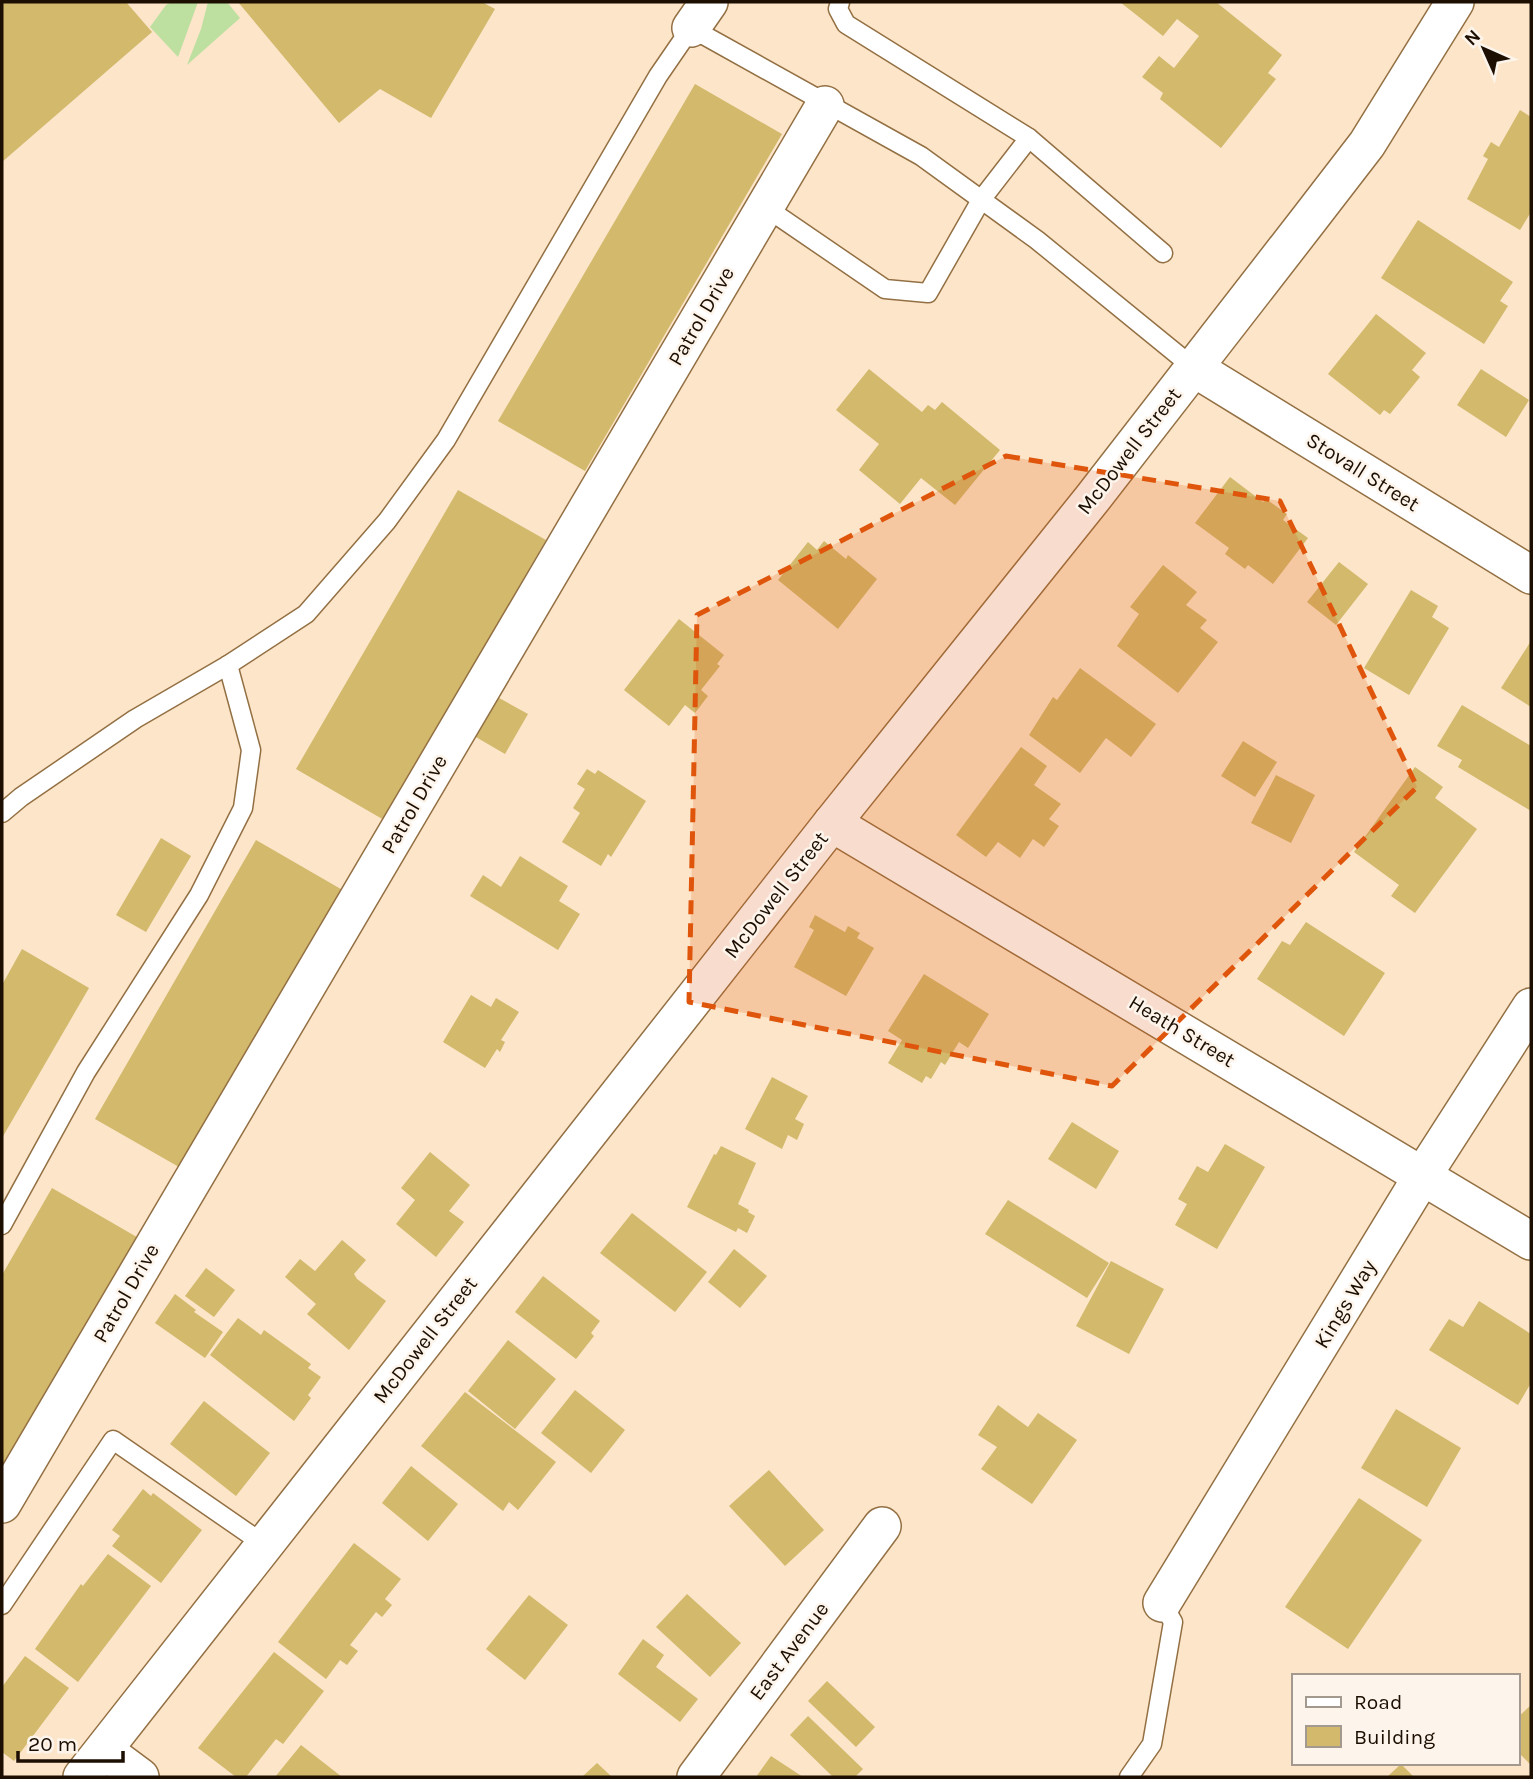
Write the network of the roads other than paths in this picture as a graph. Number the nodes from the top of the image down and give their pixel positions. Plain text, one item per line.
1 (840, 2) edge
2 (1455, 2) edge
3 (700, 15) edge
4 (825, 105) junction
5 (1029, 138) junction
6 (981, 200) junction
7 (765, 207) junction
8 (1163, 253) dead end
9 (1194, 368) junction
10 (1531, 575) edge
11 (228, 665) junction
12 (2, 813) edge
13 (832, 823) junction
14 (1531, 1007) edge
15 (1423, 1175) junction
16 (2, 1225) edge
17 (1531, 1241) edge
18 (2, 1504) edge
19 (882, 1525) dead end
20 (265, 1545) junction
21 (1162, 1603) joint
22 (2, 1605) edge
23 (94, 1764) edge
24 (140, 1777) edge
25 (696, 1777) edge
26 (1129, 1777) edge

1 - 5 lane
2 - 9 street, McDowell Street
3 - 4 lane
3 - 11 lane
4 - 6 lane
4 - 7 street, Patrol Drive
5 - 6 lane
5 - 8 lane
6 - 7 lane
6 - 9 lane
7 - 18 street, Patrol Drive
9 - 10 street, Stovall Street
9 - 13 street, McDowell Street
11 - 12 lane
11 - 16 lane
13 - 15 street, Heath Street
13 - 20 street, McDowell Street
14 - 15 street, Kings Way
15 - 17 street, Heath Street
15 - 21 street, Kings Way
19 - 25 street, East Avenue
20 - 22 lane
20 - 23 street, McDowell Street
21 - 26 lane
23 - 24 street

